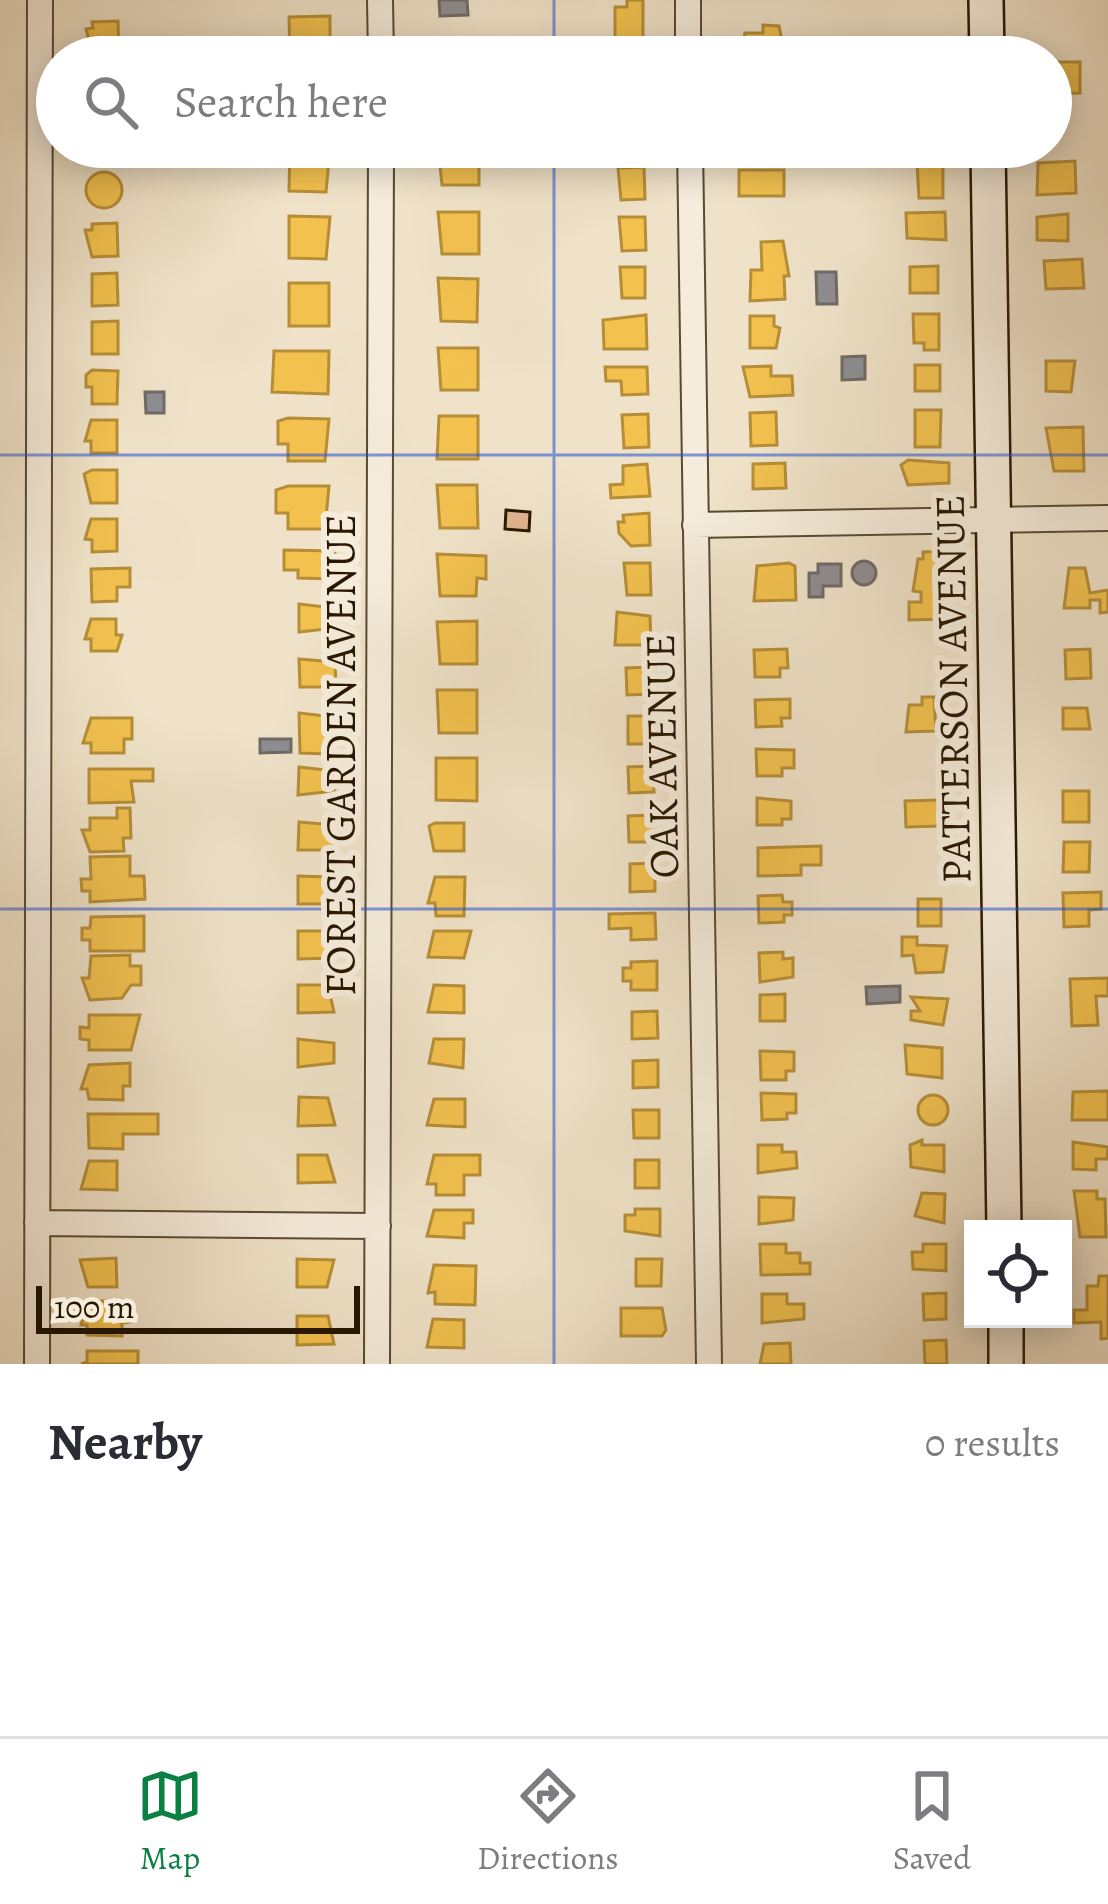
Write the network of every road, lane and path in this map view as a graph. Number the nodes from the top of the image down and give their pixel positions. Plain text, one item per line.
1 (40, 0) edge
2 (380, 0) edge
3 (688, 0) edge
4 (986, 0) edge
5 (40, 36) edge
6 (381, 36) edge
7 (688, 36) edge
8 (987, 36) edge
9 (40, 168) edge
10 (381, 168) edge
11 (690, 168) edge
12 (988, 168) edge
13 (1108, 518) edge
14 (994, 520) junction
15 (695, 525) junction
16 (1004, 1220) edge
17 (37, 1223) junction
18 (377, 1226) junction
19 (1006, 1328) edge
20 (37, 1364) edge
21 (377, 1364) edge
22 (709, 1364) edge
23 (1006, 1364) edge

1 - 5 street
2 - 6 street
3 - 7 street
4 - 8 main road
9 - 17 street
10 - 18 street, FOREST GARDEN AVENUE
11 - 15 street, OAK AVENUE
12 - 14 main road, PATTERSON AVENUE
13 - 14 street
14 - 15 street
14 - 16 main road, PATTERSON AVENUE
15 - 22 street, OAK AVENUE
17 - 18 street
17 - 20 street
18 - 21 street, FOREST GARDEN AVENUE
19 - 23 main road

